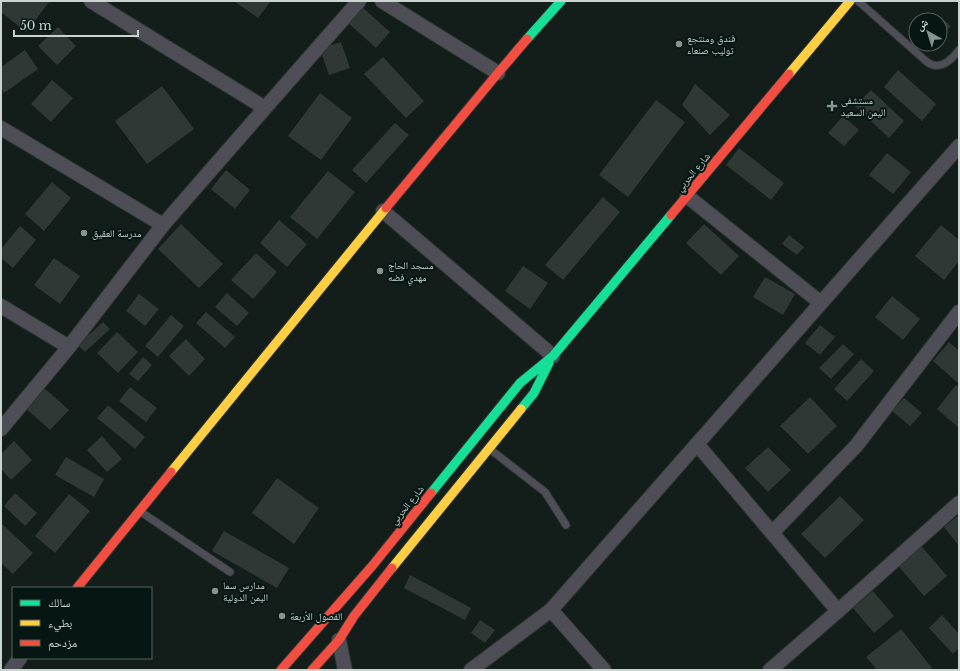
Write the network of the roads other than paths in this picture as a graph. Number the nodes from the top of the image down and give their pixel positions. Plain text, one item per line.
1 (92, 1) edge
2 (359, 1) edge
3 (382, 1) edge
4 (560, 1) edge
5 (850, 1) edge
6 (858, 1) edge
7 (959, 50) edge
8 (498, 73) junction
9 (265, 108) junction
10 (1, 128) edge
11 (959, 146) edge
12 (688, 196) junction
13 (383, 211) junction
14 (163, 225) junction
15 (821, 303) junction
16 (1, 306) edge
17 (959, 312) edge
18 (69, 347) junction
19 (553, 356) junction
20 (1, 429) edge
21 (697, 444) junction
22 (489, 448) junction
23 (959, 503) edge
24 (139, 512) junction
25 (566, 525) dead end
26 (772, 533) junction
27 (230, 572) dead end
28 (78, 587) edge
29 (551, 610) junction
30 (838, 611) junction
31 (340, 640) junction
32 (19, 659) edge
33 (11, 670) edge
34 (281, 670) edge
35 (312, 670) edge
36 (345, 670) edge
37 (471, 670) edge
38 (604, 670) edge
39 (770, 670) edge

1 - 9 street
2 - 9 street
3 - 8 street
4 - 8 street
5 - 12 street, شارع الحربي
6 - 7 lane
8 - 13 street
9 - 14 street
10 - 14 street
11 - 15 street
12 - 15 street
12 - 19 street, شارع الحربي
13 - 19 street
13 - 24 street
14 - 18 street
15 - 21 street
16 - 18 street
17 - 26 street
18 - 20 street
19 - 22 street, شارع الحربي
19 - 34 street, شارع الحربي
21 - 26 street
21 - 29 street
22 - 25 lane
22 - 31 street, شارع الحربي
23 - 30 street
24 - 27 lane
24 - 28 street
26 - 30 street
29 - 37 street
29 - 38 street
30 - 39 street
31 - 35 street, شارع الحربي
31 - 36 street
32 - 33 street

